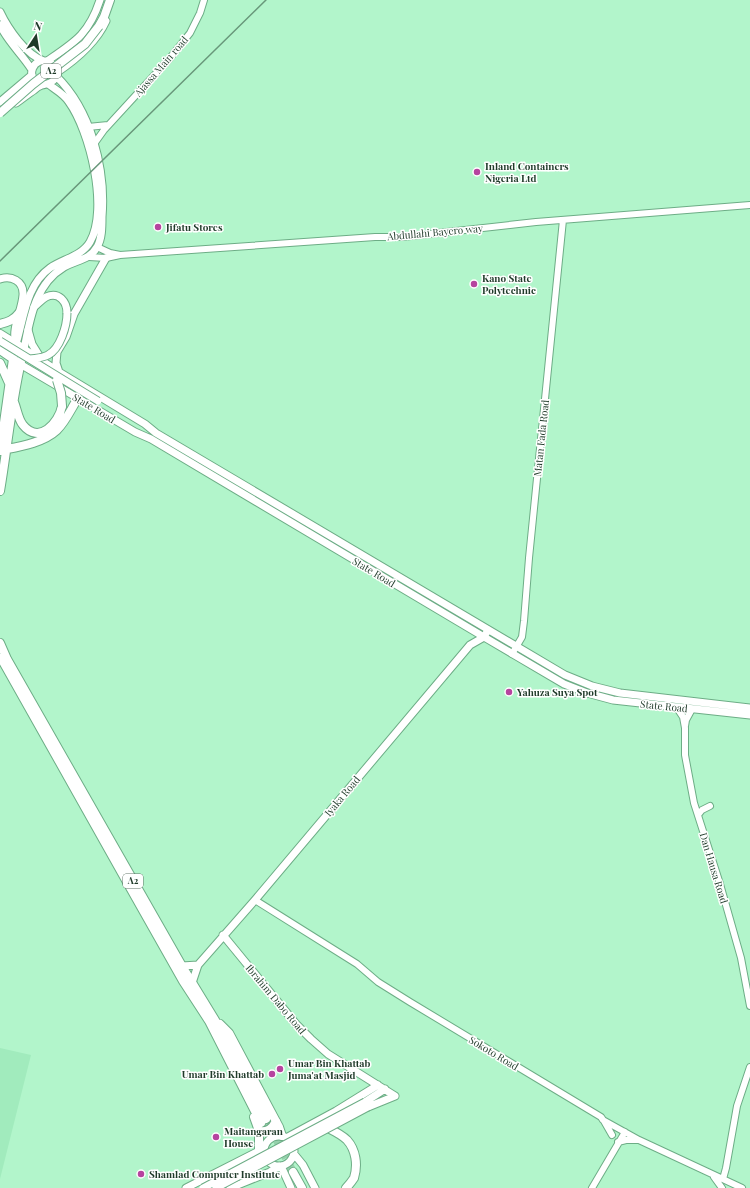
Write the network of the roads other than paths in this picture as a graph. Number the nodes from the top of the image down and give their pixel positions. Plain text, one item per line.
1 (100, 0) edge
2 (105, 0) edge
3 (110, 0) edge
4 (114, 0) edge
5 (204, 0) edge
6 (0, 12) edge
7 (0, 25) edge
8 (97, 25) junction
9 (46, 61) junction
10 (32, 73) junction
11 (56, 75) junction
12 (45, 85) junction
13 (0, 102) edge
14 (0, 107) edge
15 (0, 113) edge
16 (0, 117) edge
17 (108, 125) junction
18 (88, 127) junction
19 (94, 144) junction
20 (98, 174) junction
21 (750, 205) edge
22 (563, 220) junction
23 (97, 247) junction
24 (120, 255) junction
25 (89, 256) junction
26 (106, 258) junction
27 (3, 278) edge
28 (34, 307) junction
29 (19, 313) junction
30 (0, 324) edge
31 (28, 330) junction
32 (0, 334) edge
33 (0, 340) edge
34 (16, 344) junction
35 (0, 346) edge
36 (24, 349) junction
37 (0, 350) edge
38 (13, 359) junction
39 (30, 359) junction
40 (0, 363) edge
41 (45, 363) junction
42 (20, 364) junction
43 (58, 376) junction
44 (9, 384) junction
45 (78, 398) junction
46 (14, 400) junction
47 (97, 402) junction
48 (156, 433) junction
49 (151, 439) junction
50 (3, 450) edge
51 (0, 491) edge
52 (477, 628) junction
53 (488, 630) junction
54 (484, 637) junction
55 (0, 643) edge
56 (470, 645) junction
57 (517, 647) junction
58 (512, 654) junction
59 (0, 655) edge
60 (677, 708) junction
61 (750, 708) edge
62 (692, 709) junction
63 (750, 716) edge
64 (684, 728) junction
65 (710, 806) dead end
66 (698, 815) junction
67 (255, 900) junction
68 (223, 935) junction
69 (198, 965) junction
70 (182, 966) junction
71 (192, 983) junction
72 (750, 1006) edge
73 (212, 1021) junction
74 (750, 1067) edge
75 (382, 1087) junction
76 (367, 1104) junction
77 (603, 1120) junction
78 (264, 1121) tunnel mouth
79 (276, 1121) junction
80 (328, 1128) junction
81 (259, 1131) junction
82 (625, 1132) junction
83 (612, 1135) dead end
84 (284, 1137) junction
85 (639, 1140) junction
86 (618, 1142) junction
87 (261, 1150) junction
88 (294, 1154) junction
89 (280, 1166) junction
90 (726, 1168) junction
91 (714, 1175) junction
92 (723, 1180) junction
93 (730, 1183) junction
94 (186, 1188) edge
95 (203, 1188) edge
96 (216, 1188) edge
97 (230, 1188) edge
98 (291, 1188) edge
99 (296, 1188) edge
100 (302, 1188) edge
101 (315, 1188) edge
102 (346, 1188) edge
103 (592, 1188) edge
104 (722, 1188) edge
105 (742, 1188) edge

1 - 9 main road, A2
2 - 8 highway, A2
3 - 8 highway, A2
4 - 11 main road, A2
5 - 17 street, Ajassa Main road
6 - 9 main road
7 - 10 main road
8 - 14 highway, A2, bridge
8 - 15 highway, A2, bridge
9 - 10 main road
9 - 11 main road
10 - 12 main road
10 - 13 main road, A2
11 - 12 main road
11 - 18 main road
12 - 16 main road, A2
12 - 20 main road
17 - 18 street
17 - 19 street, Ajassa Main road
18 - 19 main road
19 - 20 main road
20 - 23 main road
20 - 34 main road
21 - 22 street, Abdullahi Bayero way
22 - 24 street, Abdullahi Bayero way
22 - 57 street, Matan Fada Road
23 - 24 street
23 - 25 main road
24 - 26 street
25 - 26 street
25 - 28 main road
26 - 43 main road
27 - 29 main road
28 - 31 main road
28 - 39 main road, bridge
29 - 30 highway
29 - 34 main road
31 - 36 main road
31 - 41 main road
32 - 34 highway
33 - 39 main road, bridge
34 - 36 highway
34 - 38 highway
35 - 43 main road
36 - 41 main road, State Road
36 - 42 highway
37 - 38 highway
38 - 42 highway
38 - 44 highway
39 - 47 main road, bridge
40 - 44 highway
41 - 43 main road, State Road
42 - 45 main road, State Road
42 - 46 highway
43 - 46 highway, bridge
43 - 47 main road
43 - 48 main road, State Road
44 - 50 highway
45 - 49 main road, State Road
45 - 50 highway
46 - 50 highway
47 - 48 main road
47 - 49 main road
48 - 52 main road, State Road
49 - 52 main road, State Road
50 - 51 highway
52 - 53 main road, State Road
52 - 54 main road, State Road
52 - 56 main road
53 - 54 main road
53 - 57 main road, State Road
54 - 56 main road, Iyaka Road
54 - 58 main road, State Road
55 - 70 highway, A2
56 - 67 main road, Iyaka Road
57 - 58 street, Matan Fada Road
57 - 61 main road, State Road
58 - 60 main road, State Road
59 - 73 highway, A2
60 - 62 main road, State Road
60 - 64 street, Dan Hausa Road
62 - 63 main road, State Road
62 - 64 street, Dan Hausa Road
64 - 66 street, Dan Hausa Road
65 - 66 street
66 - 72 street, Dan Hausa Road
67 - 68 main road, Iyaka Road
67 - 77 street, Sokoto Road
68 - 69 main road, Iyaka Road
68 - 75 main road, Ibrahim Dabo Road
69 - 70 main road
69 - 71 main road
70 - 71 highway, A2
71 - 73 highway, A2
73 - 78 highway, A2
73 - 79 highway
73 - 81 highway
74 - 90 street
75 - 76 main road
75 - 76 main road, Ibrahim Dabo Road
75 - 84 main road
76 - 80 main road, bridge
76 - 95 main road, bridge
77 - 82 street, Sokoto Road
77 - 83 street
79 - 81 highway
79 - 84 highway
80 - 96 main road, bridge
80 - 102 highway
81 - 87 highway
82 - 85 street, Sokoto Road
82 - 86 street
84 - 87 main road
84 - 88 main road
85 - 86 street
85 - 91 street, Sokoto Road
86 - 103 street
87 - 89 main road
87 - 94 main road
88 - 89 main road
88 - 101 main road
89 - 97 main road
89 - 98 main road
90 - 92 street
90 - 93 street
91 - 92 street, Sokoto Road
91 - 104 street
92 - 93 street, Sokoto Road
93 - 105 street, Sokoto Road
99 - 100 highway

